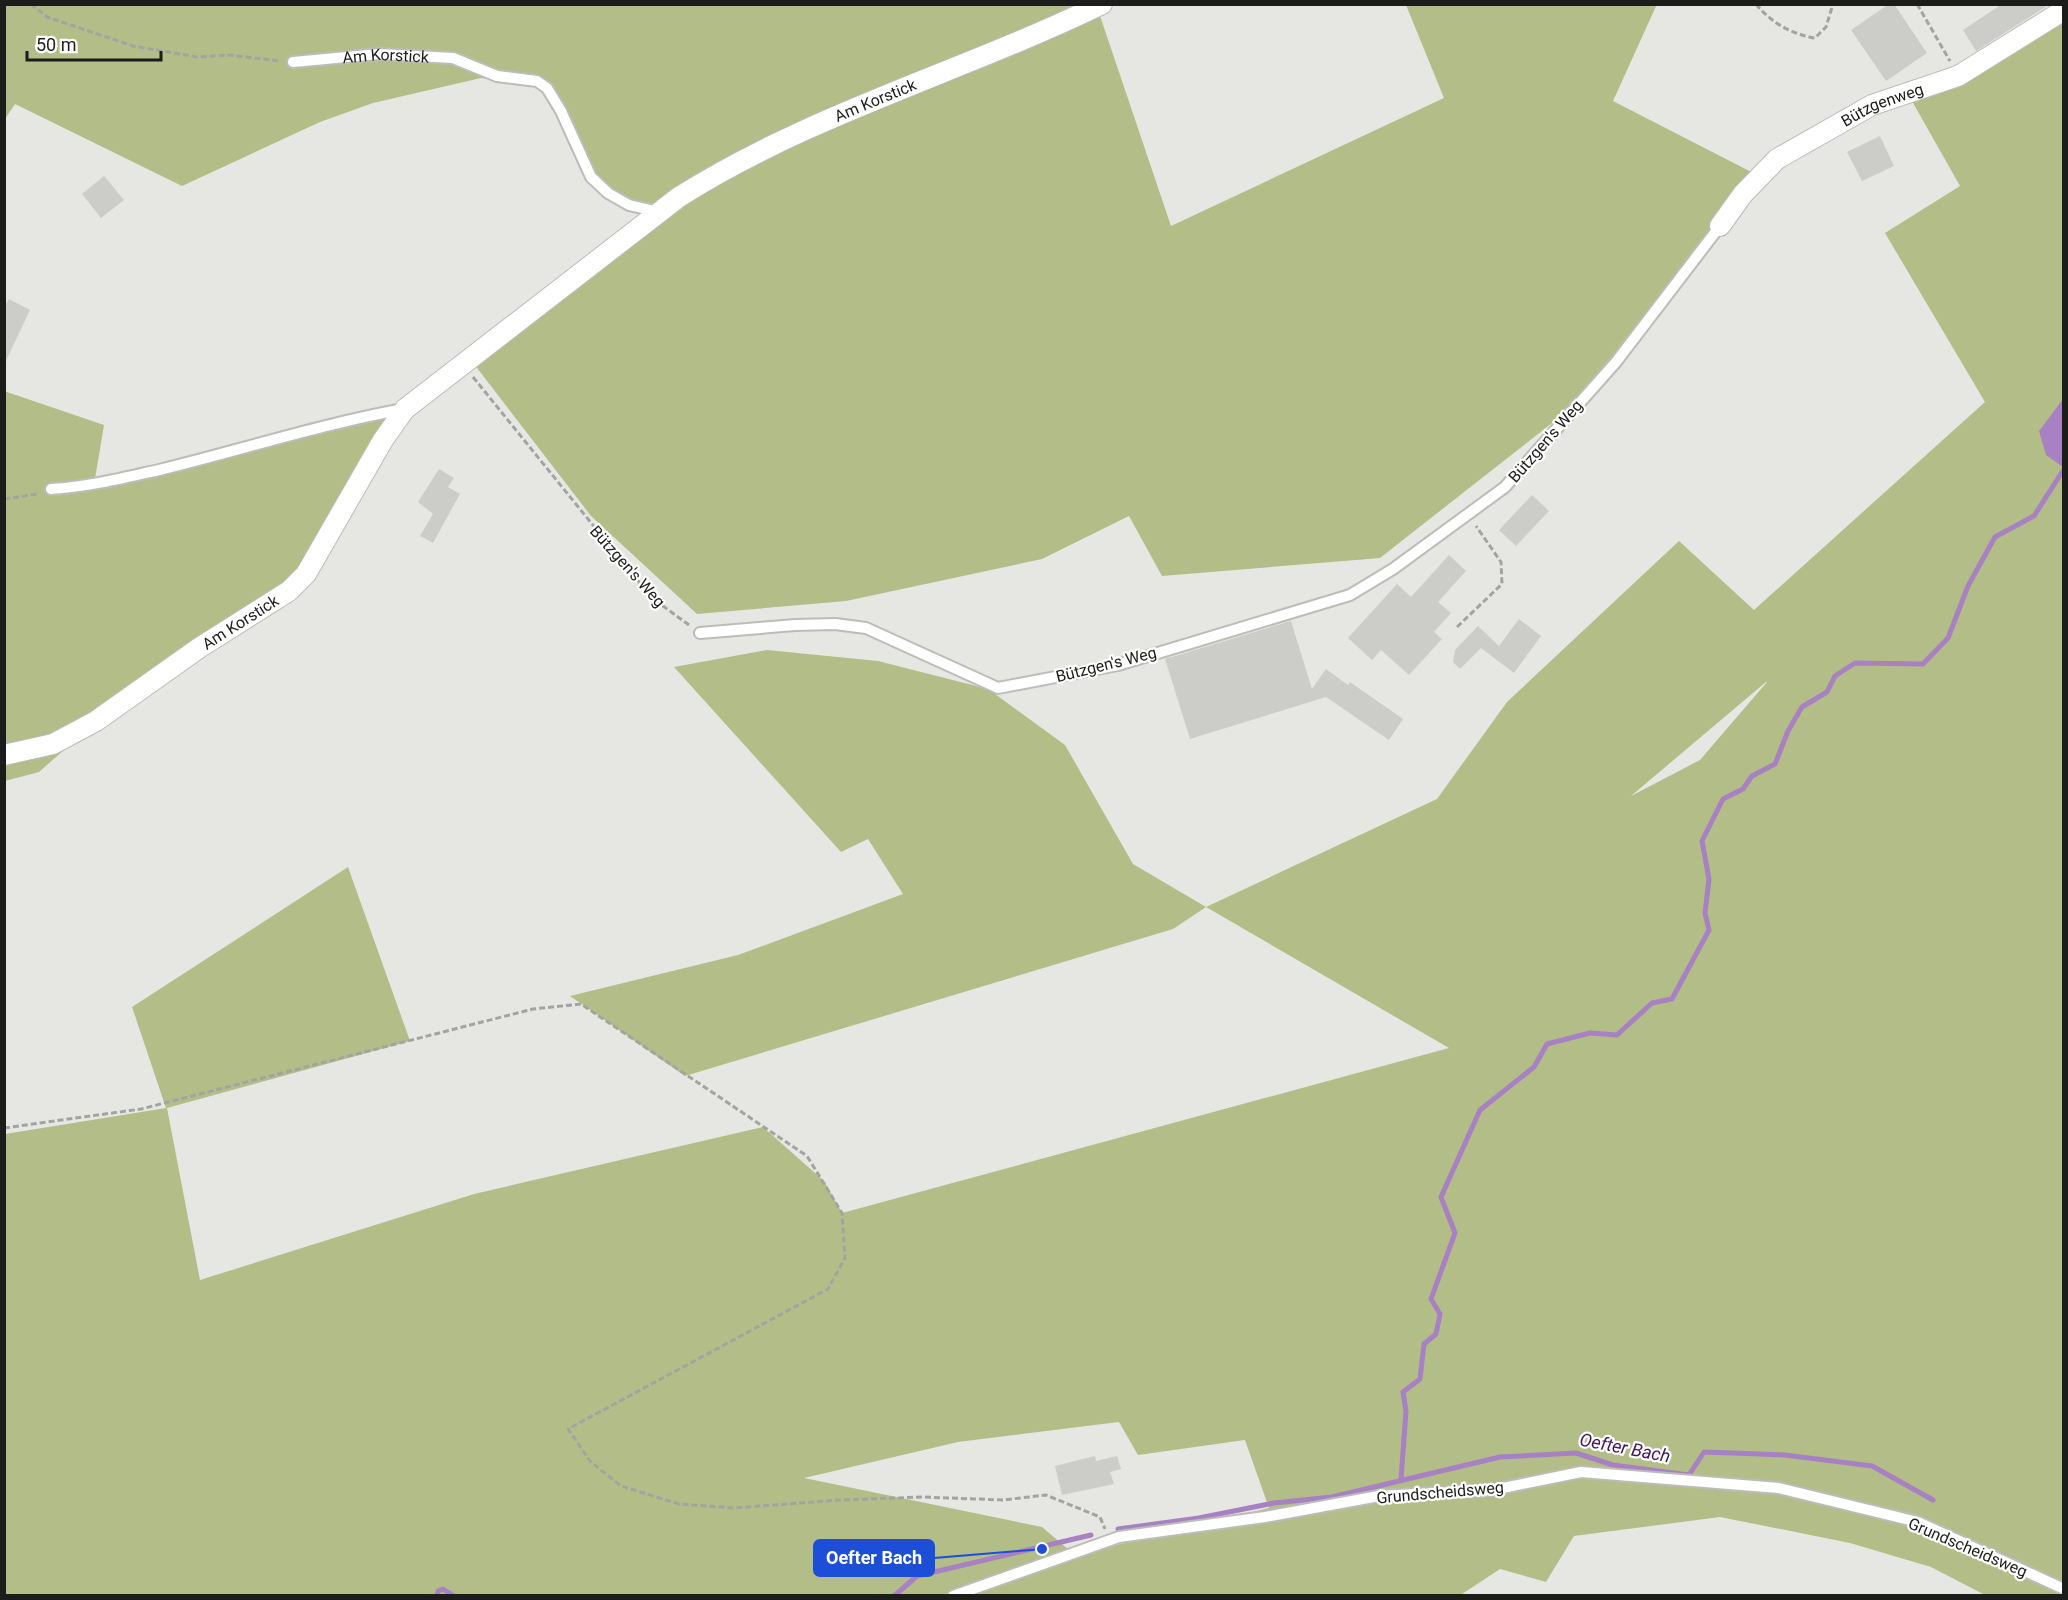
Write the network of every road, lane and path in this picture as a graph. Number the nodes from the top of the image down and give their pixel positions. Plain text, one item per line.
1 (31, 4) edge
2 (1102, 4) edge
3 (1756, 4) edge
4 (1833, 4) edge
5 (1923, 4) edge
6 (1917, 6) edge
7 (2064, 10) edge
8 (294, 62) joint
9 (1958, 76) junction
10 (659, 212) junction
11 (1720, 226) joint
12 (463, 365) junction
13 (405, 409) junction
14 (51, 489) joint
15 (4, 499) edge
16 (1468, 514) junction
17 (1457, 627) dead end
18 (700, 633) joint
19 (4, 755) edge
20 (4, 1128) edge
21 (1110, 1539) junction
22 (2064, 1589) edge
23 (953, 1596) edge

1 - 8 path
2 - 10 street, Am Korstick
3 - 4 path
5 - 6 path
6 - 9 path
7 - 9 street, Bützgenweg
8 - 10 lane, Am Korstick
9 - 11 street, Bützgenweg
10 - 12 street, Am Korstick
11 - 16 lane, Bützgen's Weg
12 - 13 street, Am Korstick
12 - 18 path, Bützgen's Weg
13 - 14 lane, Am Korstick
13 - 19 street, Am Korstick
14 - 15 path
16 - 17 path
16 - 18 lane, Bützgen's Weg
20 - 21 path
21 - 22 lane, Grundscheidsweg
21 - 23 lane, Grundscheidsweg

